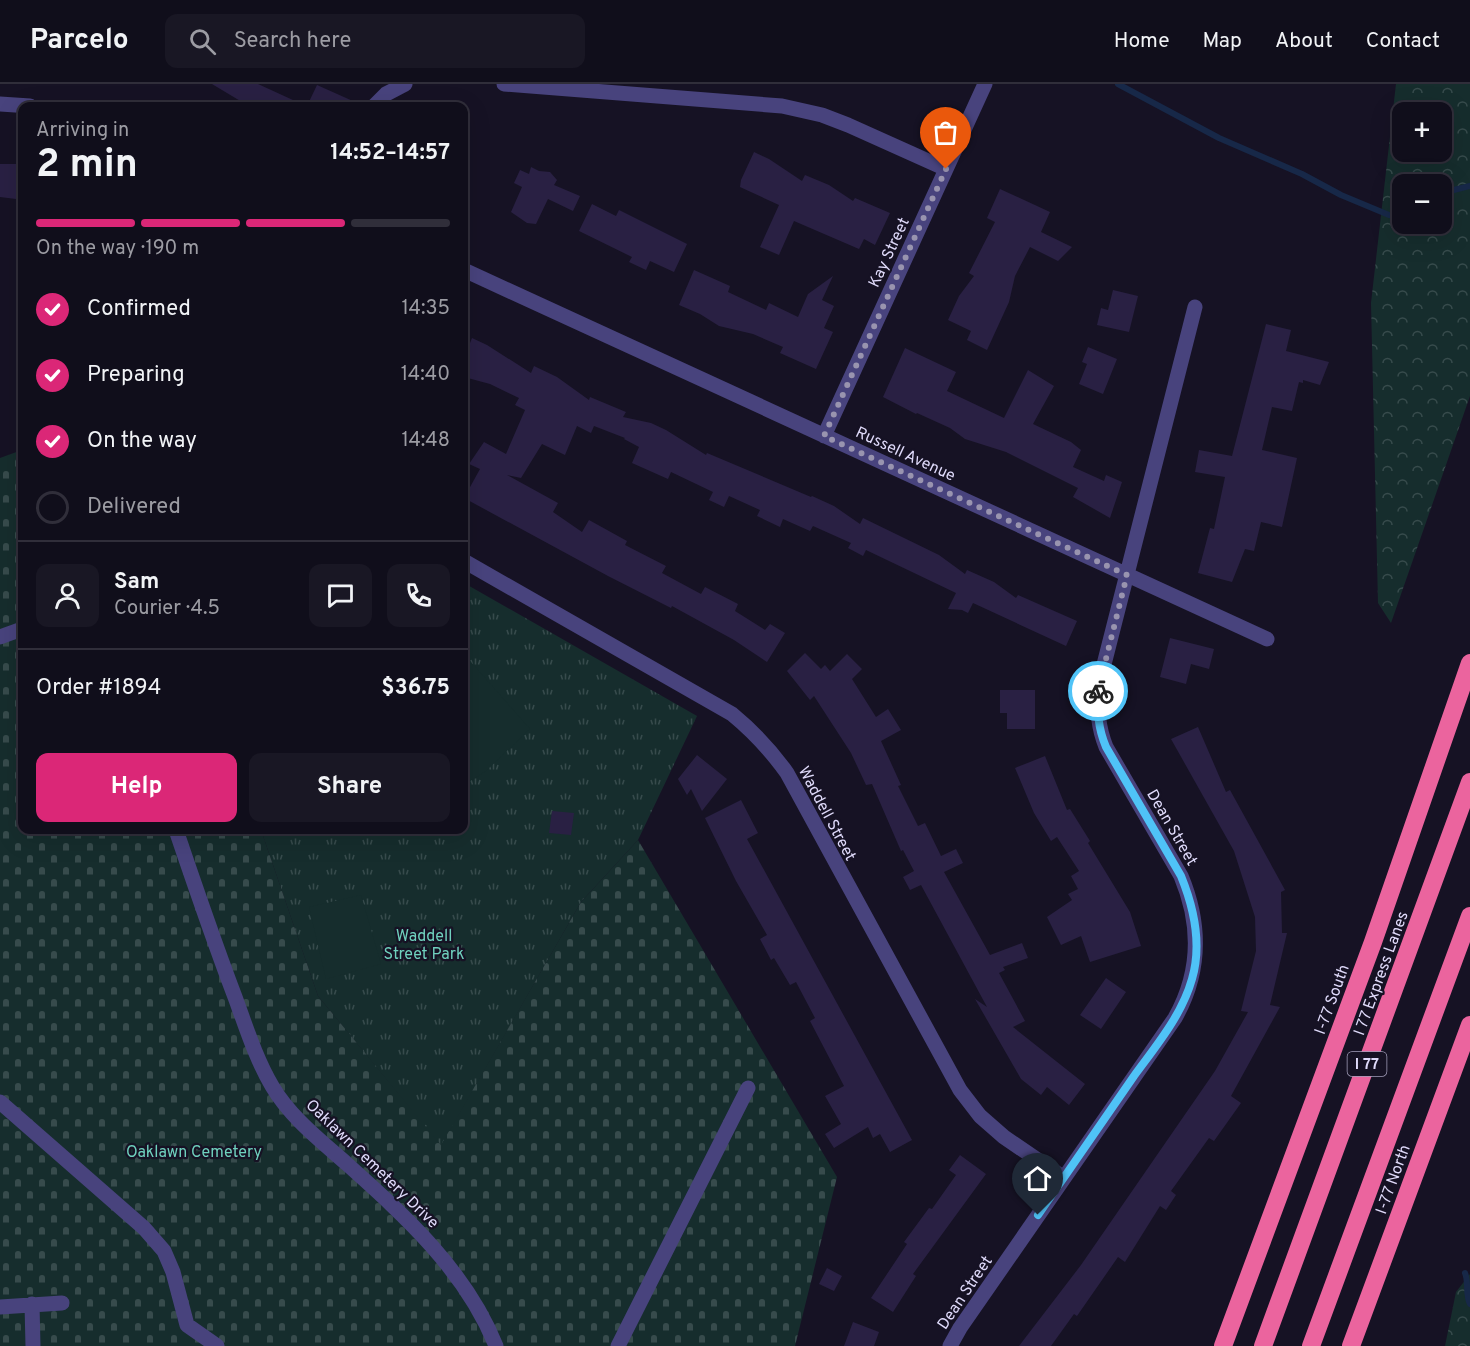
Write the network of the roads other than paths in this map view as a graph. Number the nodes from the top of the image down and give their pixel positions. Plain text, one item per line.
1 (405, 84) edge
2 (504, 84) edge
3 (985, 84) edge
4 (378, 102) edge
5 (0, 104) edge
6 (18, 105) edge
7 (946, 169) junction
8 (468, 272) edge
9 (1195, 307) dead end
10 (824, 436) junction
11 (468, 563) edge
12 (1127, 575) junction
13 (18, 630) edge
14 (0, 637) edge
15 (1267, 639) dead end
16 (1470, 663) edge
17 (1470, 782) edge
18 (177, 834) edge
19 (1470, 916) edge
20 (1470, 1025) edge
21 (748, 1088) dead end
22 (0, 1102) edge
23 (1064, 1178) junction
24 (62, 1302) dead end
25 (32, 1304) junction
26 (0, 1307) edge
27 (33, 1346) edge
28 (217, 1346) edge
29 (496, 1346) edge
30 (618, 1346) edge
31 (950, 1346) edge
32 (1223, 1346) edge
33 (1263, 1346) edge
34 (1311, 1346) edge
35 (1352, 1346) edge

1 - 4 street
2 - 7 street
3 - 7 street, Kay Street
5 - 6 street
7 - 10 street, Kay Street
8 - 10 street, Russell Avenue
9 - 12 street, Dean Street
10 - 12 street, Russell Avenue
11 - 23 street, Waddell Street
12 - 15 street, Russell Avenue
12 - 23 street, Dean Street
13 - 14 street
16 - 32 highway, I-77 South / I 77
17 - 33 highway, I 77 Express Lanes / I 77
18 - 29 street, Oaklawn Cemetery Drive
19 - 34 highway, I 77
20 - 35 highway, I-77 North
21 - 30 street
22 - 28 street
23 - 31 street, Dean Street
24 - 25 street
25 - 26 street
25 - 27 street

